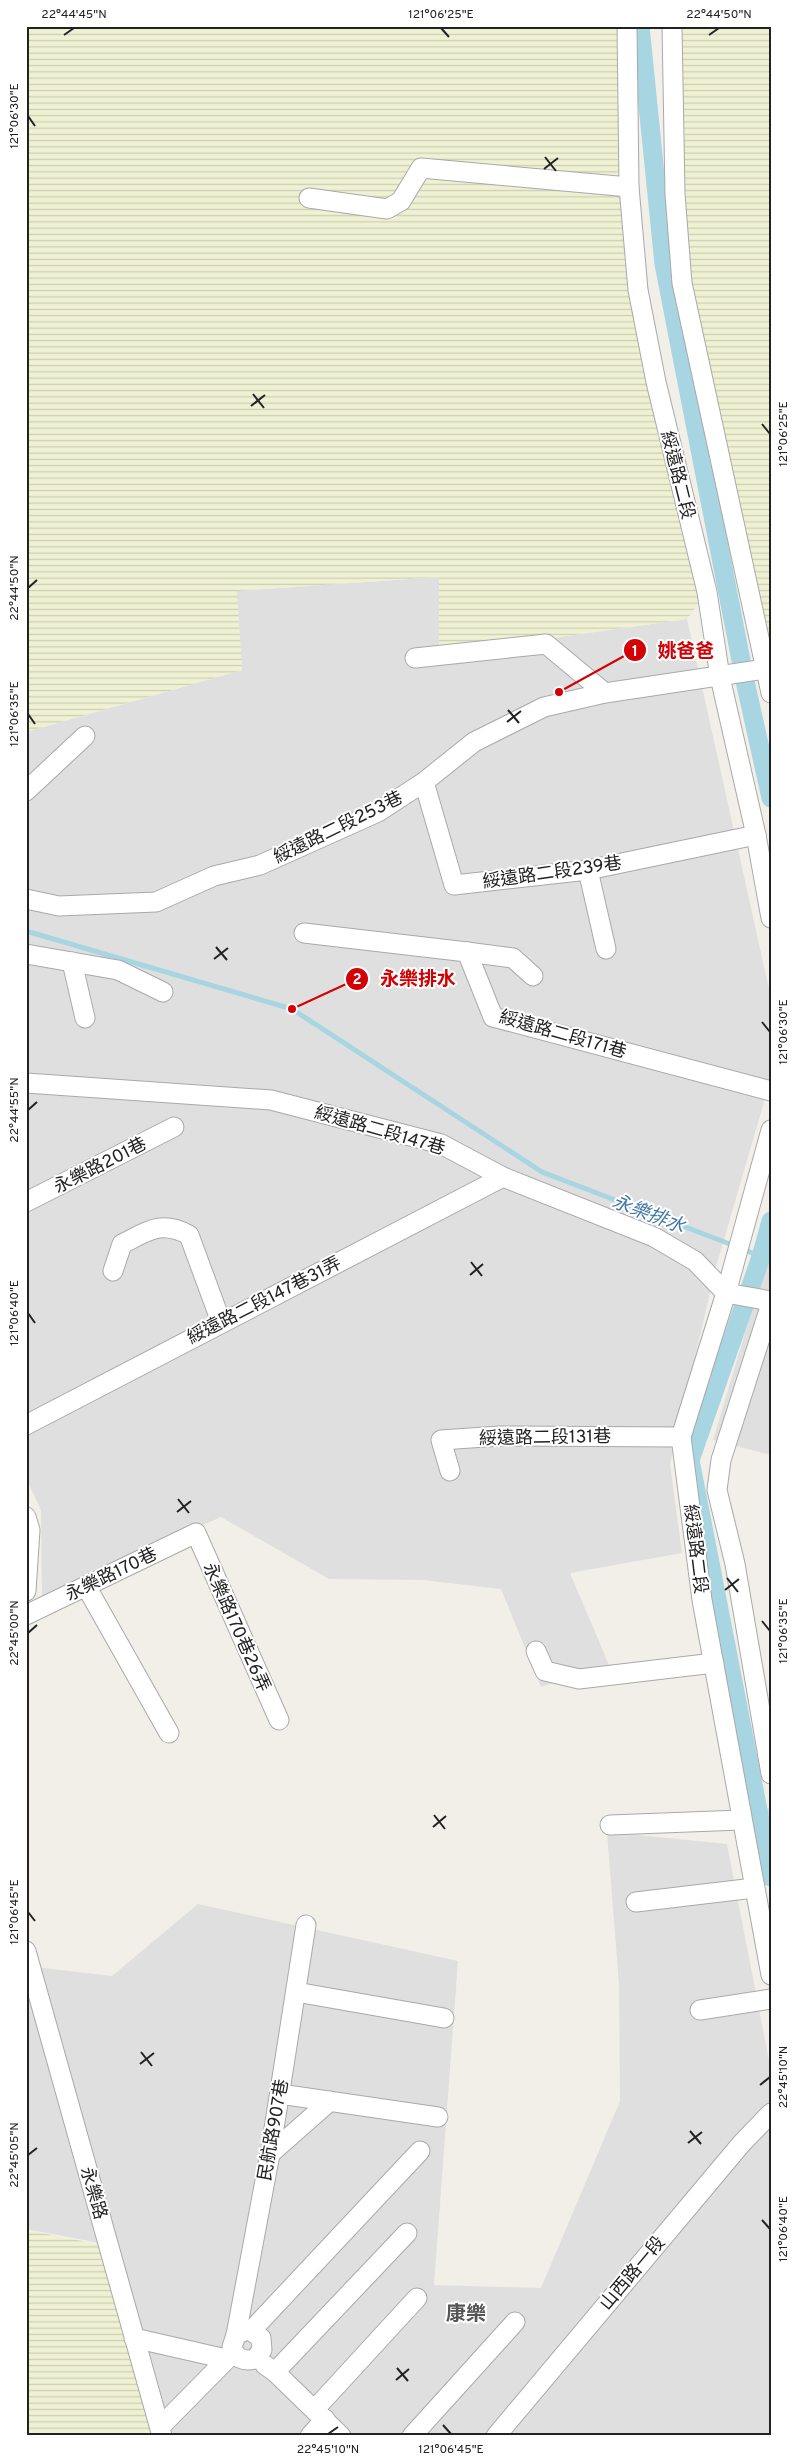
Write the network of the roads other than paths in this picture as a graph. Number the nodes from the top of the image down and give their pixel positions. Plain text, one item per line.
1 (627, 26) edge
2 (672, 26) edge
3 (628, 187) junction
4 (309, 198) dead end
5 (415, 658) dead end
6 (764, 669) edge
7 (720, 677) junction
8 (605, 693) junction
9 (771, 693) edge
10 (85, 736) dead end
11 (424, 782) junction
12 (26, 791) edge
13 (756, 835) junction
14 (588, 870) junction
15 (26, 898) edge
16 (771, 918) edge
17 (304, 933) dead end
18 (606, 949) dead end
19 (467, 952) junction
20 (26, 954) edge
21 (72, 962) junction
22 (533, 976) dead end
23 (163, 992) dead end
24 (85, 1018) dead end
25 (26, 1083) edge
26 (771, 1091) edge
27 (174, 1127) dead end
28 (771, 1130) edge
29 (503, 1177) junction
30 (26, 1202) edge
31 (113, 1271) dead end
32 (728, 1285) junction
33 (771, 1302) edge
34 (221, 1322) junction
35 (26, 1424) edge
36 (681, 1436) junction
37 (450, 1471) dead end
38 (26, 1517) edge
39 (196, 1533) joint
40 (86, 1586) junction
41 (26, 1591) edge
42 (26, 1615) edge
43 (536, 1651) dead end
44 (714, 1663) junction
45 (279, 1720) dead end
46 (170, 1734) dead end
47 (771, 1774) edge
48 (742, 1820) junction
49 (610, 1825) dead end
50 (754, 1888) junction
51 (636, 1902) dead end
52 (306, 1925) dead end
53 (26, 1951) edge
54 (771, 1975) edge
55 (296, 1992) junction
56 (771, 1999) edge
57 (700, 2010) dead end
58 (444, 2018) dead end
59 (280, 2094) junction
60 (330, 2101) junction
61 (771, 2113) edge
62 (438, 2117) dead end
63 (420, 2152) dead end
64 (270, 2154) junction
65 (406, 2233) dead end
66 (417, 2298) dead end
67 (515, 2322) dead end
68 (134, 2338) junction
69 (237, 2344) junction
70 (255, 2359) junction
71 (275, 2372) junction
72 (320, 2414) junction
73 (161, 2431) edge
74 (310, 2436) edge
75 (341, 2436) edge
76 (412, 2436) edge
77 (496, 2436) edge

1 - 3 street, 綏遠路二段
2 - 6 street
3 - 4 street
3 - 7 street, 綏遠路二段
5 - 8 street
6 - 7 street, 綏遠路二段253巷
6 - 9 street
7 - 8 street, 綏遠路二段253巷
7 - 13 street, 綏遠路二段
8 - 11 street, 綏遠路二段253巷
10 - 12 street
11 - 14 street, 綏遠路二段239巷
11 - 15 street, 綏遠路二段253巷
13 - 14 street, 綏遠路二段239巷
13 - 16 street, 綏遠路二段
14 - 18 street
17 - 19 street
19 - 22 street
19 - 26 street, 綏遠路二段171巷
20 - 21 street
21 - 23 street
21 - 24 street
25 - 29 street, 綏遠路二段147巷
27 - 30 street, 永樂路201巷
28 - 32 street, 綏遠路二段
29 - 32 street, 綏遠路二段147巷
29 - 34 street, 綏遠路二段147巷31弄
31 - 34 street
32 - 33 street
32 - 36 street, 綏遠路二段
33 - 47 street, 綏遠路二段
34 - 35 street, 綏遠路二段147巷31弄
36 - 37 street, 綏遠路二段131巷
36 - 44 street, 綏遠路二段
38 - 41 street
39 - 40 street, 永樂路170巷
39 - 45 street, 永樂路170巷26弄
40 - 42 street, 永樂路170巷
40 - 46 street
43 - 44 street
44 - 48 street, 綏遠路二段
48 - 49 street
48 - 50 street, 綏遠路二段
50 - 51 street
50 - 54 street, 綏遠路二段
52 - 55 street, 民航路907巷
53 - 68 street, 永樂路
55 - 58 street
55 - 59 street, 民航路907巷
56 - 57 street
59 - 60 street
59 - 64 street, 民航路907巷
60 - 62 street
60 - 64 street
61 - 77 street, 山西路一段
63 - 69 street
64 - 69 street, 民航路907巷
65 - 71 street
66 - 72 street
67 - 76 street
68 - 69 street
68 - 73 street, 永樂路
69 - 70 street
69 - 70 street
69 - 73 street
70 - 71 street
71 - 72 street
72 - 74 street
72 - 75 street

